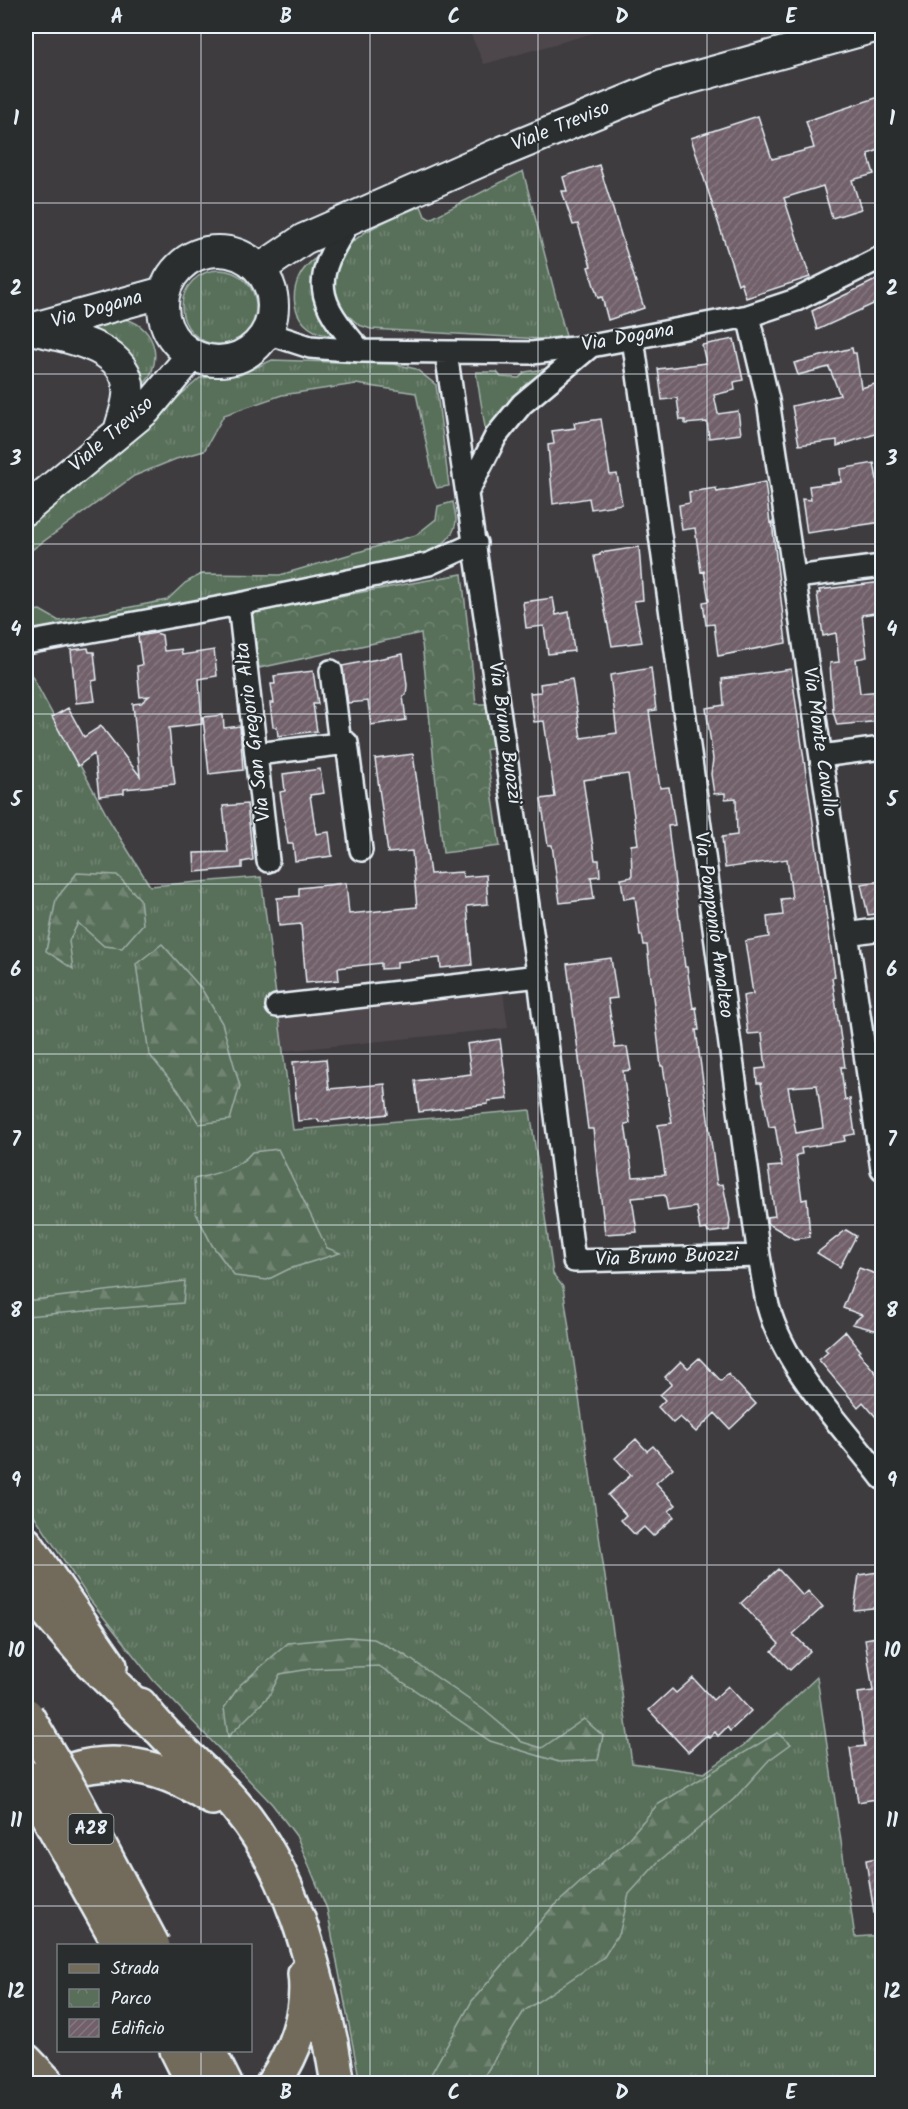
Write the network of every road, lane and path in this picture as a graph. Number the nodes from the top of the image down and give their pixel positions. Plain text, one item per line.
1 (878, 26) edge
2 (351, 220) junction
3 (882, 257) edge
4 (260, 269) junction
5 (164, 292) junction
6 (748, 316) junction
7 (28, 330) edge
8 (267, 333) junction
9 (633, 338) junction
10 (591, 346) junction
11 (361, 351) junction
12 (446, 353) junction
13 (192, 355) junction
14 (119, 432) junction
15 (468, 491) junction
16 (26, 509) edge
17 (476, 543) junction
18 (882, 566) edge
19 (796, 578) junction
20 (239, 604) junction
21 (26, 643) edge
22 (331, 670) dead end
23 (340, 744) junction
24 (882, 748) edge
25 (257, 754) junction
26 (821, 756) junction
27 (361, 850) dead end
28 (268, 861) dead end
29 (882, 929) edge
30 (847, 934) junction
31 (539, 976) junction
32 (277, 1006) dead end
33 (882, 1169) edge
34 (759, 1256) junction
35 (882, 1478) edge
36 (26, 1544) edge
37 (26, 1587) edge
38 (26, 1714) edge
39 (156, 1726) junction
40 (26, 1777) edge
41 (26, 1798) edge
42 (263, 1847) junction
43 (298, 1916) junction
44 (120, 1944) edge
45 (152, 1944) edge
46 (331, 2043) junction
47 (178, 2052) edge
48 (209, 2052) edge
49 (26, 2061) edge
50 (48, 2084) edge
51 (194, 2084) edge
52 (225, 2084) edge
53 (273, 2084) edge
54 (338, 2084) edge
55 (343, 2084) edge

1 - 2 main road, Viale Treviso
2 - 4 main road, Viale Treviso
2 - 11 street
3 - 6 street, Via Dogana
4 - 5 main road
4 - 8 main road
5 - 7 main road, Via Dogana
5 - 13 main road
6 - 9 street, Via Dogana
6 - 19 street, Via Monte Cavallo
7 - 14 main road, Via Dogana
8 - 11 street, Via Dogana
8 - 13 main road
9 - 10 street, Via Dogana
9 - 34 street, Via Pomponio Amalteo
10 - 12 street, Via Dogana
10 - 15 street
11 - 12 street, Via Dogana
12 - 15 street, Via Bruno Buozzi
13 - 14 main road, Viale Treviso
14 - 16 main road, Viale Treviso
15 - 17 street, Via Bruno Buozzi
17 - 20 street
17 - 31 street, Via Bruno Buozzi
18 - 19 street
19 - 26 street, Via Monte Cavallo
20 - 21 street
20 - 25 street, Via San Gregorio Alta
22 - 23 street
23 - 25 street
23 - 27 street
24 - 26 street
25 - 28 street, Via San Gregorio Alta
26 - 30 street, Via Monte Cavallo
29 - 30 street
30 - 33 street, Via Monte Cavallo
31 - 32 street
31 - 34 street, Via Bruno Buozzi
34 - 35 street, Via Pomponio Amalteo
36 - 39 main road
37 - 39 main road
38 - 45 main road, A28, bridge
39 - 42 main road
40 - 44 main road, A28, bridge
41 - 42 main road
42 - 43 main road
43 - 46 main road
43 - 53 main road
46 - 54 main road
46 - 55 main road
47 - 51 main road
48 - 52 main road
49 - 50 main road

